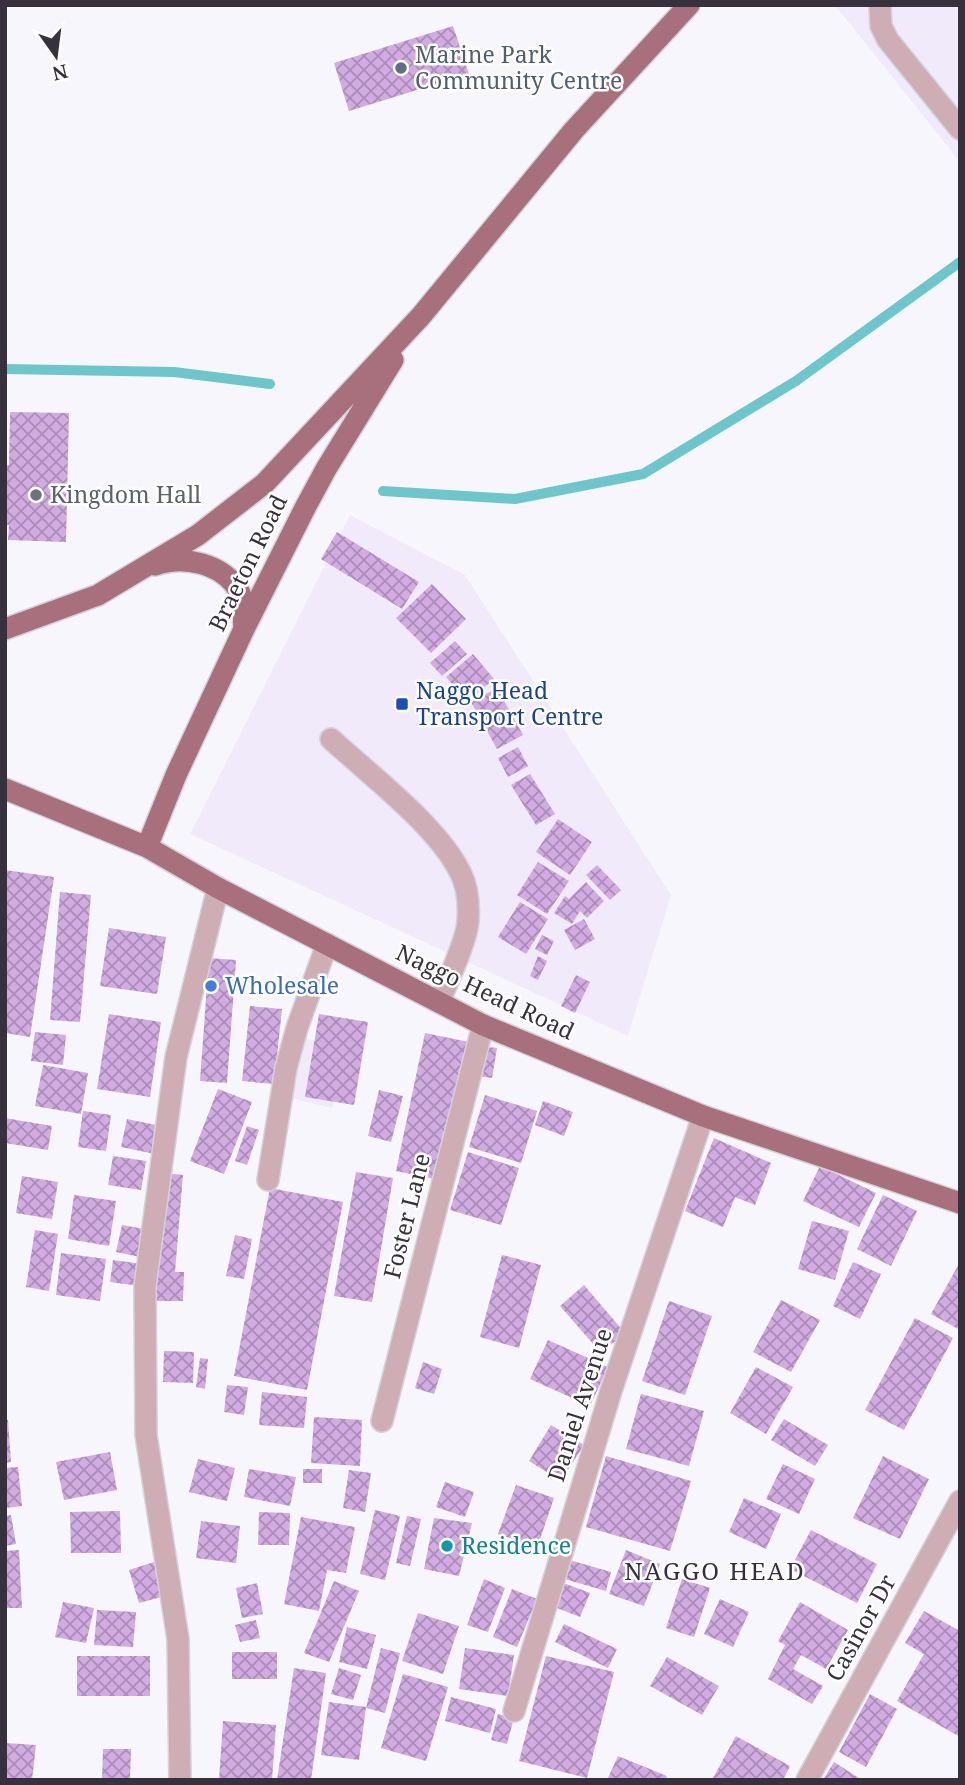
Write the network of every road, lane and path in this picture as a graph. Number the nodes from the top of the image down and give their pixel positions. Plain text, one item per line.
1 (689, 5) edge
2 (880, 5) edge
3 (960, 129) edge
4 (421, 316) junction
5 (136, 572) junction
6 (5, 629) edge
7 (244, 629) junction
8 (331, 739) dead end
9 (5, 789) edge
10 (147, 847) junction
11 (218, 888) junction
12 (327, 944) junction
13 (439, 1002) junction
14 (484, 1025) junction
15 (703, 1116) junction
16 (268, 1180) dead end
17 (960, 1203) edge
18 (382, 1421) dead end
19 (960, 1501) edge
20 (514, 1711) dead end
21 (180, 1780) edge
22 (807, 1780) edge

1 - 4 main road, Braeton Road
2 - 3 lane
4 - 5 main road, Braeton Road
4 - 7 main road, Braeton Road
5 - 6 main road, Braeton Road
5 - 7 main road
7 - 10 main road, Braeton Road
8 - 13 lane
9 - 10 main road, Naggo Head Road
10 - 11 main road, Naggo Head Road
11 - 12 main road, Naggo Head Road
11 - 21 lane
12 - 13 main road, Naggo Head Road
12 - 16 lane
13 - 14 main road, Naggo Head Road
14 - 15 main road, Naggo Head Road
14 - 18 lane, Foster Lane
15 - 17 main road, Naggo Head Road
15 - 20 lane, Daniel Avenue
19 - 22 lane, Casinor Dr

